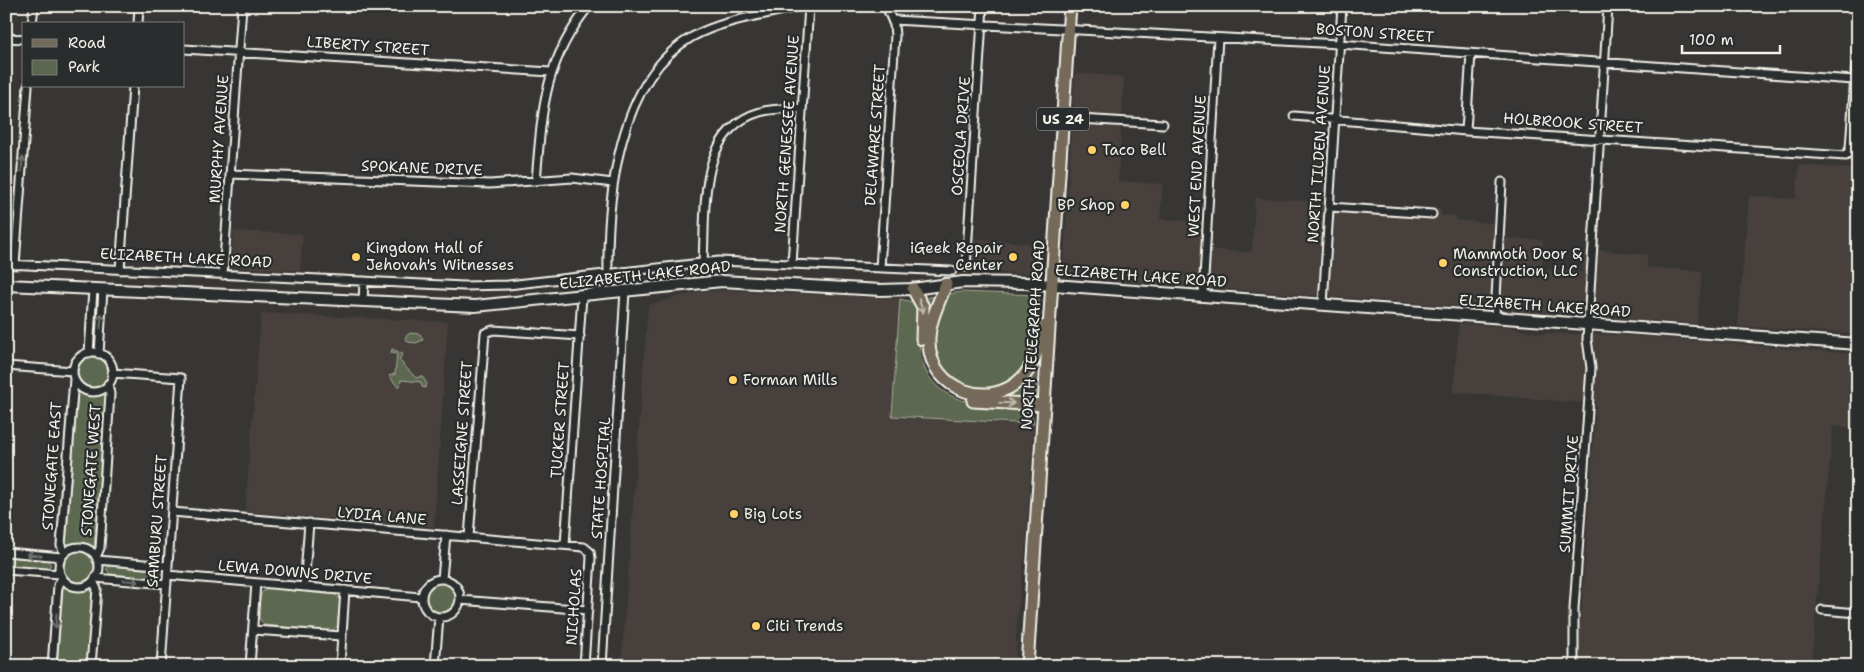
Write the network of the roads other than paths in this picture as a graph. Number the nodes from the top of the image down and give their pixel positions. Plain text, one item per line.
1 (34, 6) edge
2 (139, 6) edge
3 (242, 6) edge
4 (589, 6) edge
5 (802, 6) edge
6 (809, 6) edge
7 (886, 6) edge
8 (983, 6) edge
9 (1070, 6) edge
10 (1342, 6) edge
11 (1608, 6) edge
12 (893, 20) junction
13 (32, 22) edge
14 (138, 22) edge
15 (982, 26) junction
16 (1068, 31) junction
17 (1858, 33) edge
18 (6, 38) edge
19 (1218, 38) junction
20 (22, 39) edge
21 (1339, 44) junction
22 (185, 49) edge
23 (238, 52) junction
24 (1471, 53) junction
25 (1604, 63) junction
26 (551, 72) junction
27 (1854, 80) junction
28 (28, 88) edge
29 (133, 88) edge
30 (802, 108) junction
31 (1294, 116) dead end
32 (1063, 118) junction
33 (1335, 119) junction
34 (1163, 124) dead end
35 (1466, 131) junction
36 (1600, 138) junction
37 (230, 174) junction
38 (536, 181) junction
39 (1502, 182) dead end
40 (613, 183) junction
41 (1330, 207) junction
42 (1432, 214) dead end
43 (703, 262) junction
44 (6, 264) edge
45 (792, 264) junction
46 (15, 265) junction
47 (966, 267) dead end
48 (880, 268) junction
49 (120, 270) junction
50 (952, 271) dead end
51 (608, 273) junction
52 (222, 275) junction
53 (364, 282) junction
54 (946, 284) junction
55 (1052, 284) junction
56 (6, 285) edge
57 (98, 289) junction
58 (913, 289) junction
59 (625, 291) junction
60 (1203, 295) junction
61 (582, 296) junction
62 (363, 302) junction
63 (1323, 304) junction
64 (1050, 312) junction
65 (1495, 317) junction
66 (1588, 324) junction
67 (580, 336) junction
68 (1858, 344) edge
69 (88, 353) junction
70 (98, 354) junction
71 (6, 366) edge
72 (73, 371) junction
73 (112, 373) junction
74 (74, 379) junction
75 (108, 384) junction
76 (1044, 405) junction
77 (172, 512) junction
78 (309, 523) junction
79 (446, 535) junction
80 (469, 537) junction
81 (565, 545) junction
82 (588, 550) joint
83 (6, 552) edge
84 (63, 556) junction
85 (96, 559) junction
86 (168, 566) junction
87 (6, 570) edge
88 (167, 575) junction
89 (61, 576) junction
90 (94, 579) junction
91 (442, 579) junction
92 (256, 583) junction
93 (167, 584) junction
94 (304, 587) junction
95 (345, 590) junction
96 (421, 597) junction
97 (460, 600) junction
98 (588, 610) junction
99 (1822, 610) dead end
100 (1858, 613) edge
101 (439, 618) junction
102 (253, 630) junction
103 (342, 636) junction
104 (52, 666) edge
105 (91, 666) edge
106 (161, 666) edge
107 (250, 666) edge
108 (340, 666) edge
109 (435, 666) edge
110 (584, 666) edge
111 (602, 666) edge
112 (1027, 666) edge
113 (1574, 666) edge

1 - 13 street
2 - 14 street
3 - 23 street, MURPHY AVENUE
4 - 26 street
5 - 40 street
6 - 30 street, NORTH GENESSEE AVENUE
7 - 12 street, DELAWARE STREET
8 - 15 street, OSCEOLA DRIVE
9 - 16 main road, NORTH TELEGRAPH ROAD / US 24
10 - 21 street, NORTH TILDEN AVENUE
11 - 25 street, SUMMIT DRIVE
12 - 15 street, BOSTON STREET
12 - 48 street, DELAWARE STREET
15 - 16 street, BOSTON STREET
15 - 47 street, OSCEOLA DRIVE
16 - 19 street, BOSTON STREET
16 - 32 main road, NORTH TELEGRAPH ROAD / US 24
17 - 27 street
18 - 20 street
19 - 21 street, BOSTON STREET
19 - 60 street, WEST END AVENUE
21 - 24 street, BOSTON STREET
21 - 33 street, NORTH TILDEN AVENUE
22 - 23 street, LIBERTY STREET
23 - 26 street, LIBERTY STREET
23 - 37 street, MURPHY AVENUE
24 - 25 street, BOSTON STREET
24 - 35 street
25 - 27 street, BOSTON STREET
25 - 36 street, SUMMIT DRIVE
26 - 38 street
27 - 36 street, HOLBROOK STREET
46 -> 28 street
29 - 49 street
30 - 43 street
30 - 45 street, NORTH GENESSEE AVENUE
31 - 33 street, HOLBROOK STREET
32 - 34 street
32 - 55 main road, NORTH TELEGRAPH ROAD / US 24
33 - 35 street, HOLBROOK STREET
33 - 41 street, NORTH TILDEN AVENUE
35 - 36 street, HOLBROOK STREET
36 - 66 street, SUMMIT DRIVE
37 - 38 street, SPOKANE DRIVE
37 - 52 street, MURPHY AVENUE
38 - 40 street, SPOKANE DRIVE
39 - 65 street
40 - 51 street
41 - 42 street
41 - 63 street, NORTH TILDEN AVENUE
43 - 45 street, ELIZABETH LAKE ROAD
43 - 51 street, ELIZABETH LAKE ROAD
44 - 46 street, ELIZABETH LAKE ROAD
45 - 48 street, ELIZABETH LAKE ROAD
46 - 49 street, ELIZABETH LAKE ROAD
48 - 50 street, ELIZABETH LAKE ROAD
49 - 52 street, ELIZABETH LAKE ROAD
51 - 53 street, ELIZABETH LAKE ROAD
52 - 53 street, ELIZABETH LAKE ROAD
53 - 62 street
54 - 55 main road, ELIZABETH LAKE ROAD
54 - 58 main road, ELIZABETH LAKE ROAD
54 - 64 main road
55 - 60 main road, ELIZABETH LAKE ROAD
55 - 64 main road, NORTH TELEGRAPH ROAD / US 24
56 - 57 main road, ELIZABETH LAKE ROAD
57 - 62 main road, ELIZABETH LAKE ROAD
57 - 69 street
70 -> 57 street
58 - 59 main road, ELIZABETH LAKE ROAD
58 -> 76 main road
59 - 61 main road, ELIZABETH LAKE ROAD
59 - 111 street, STATE HOSPITAL
60 - 63 main road, ELIZABETH LAKE ROAD
61 - 62 main road, ELIZABETH LAKE ROAD
61 - 67 street, TUCKER STREET
63 - 65 main road, ELIZABETH LAKE ROAD
64 - 76 main road, NORTH TELEGRAPH ROAD / US 24
65 - 66 main road, ELIZABETH LAKE ROAD
66 - 68 main road, ELIZABETH LAKE ROAD
66 - 113 street, SUMMIT DRIVE
67 - 80 street, LASSEIGNE STREET
67 - 81 street, TUCKER STREET
69 - 70 street
69 - 72 street
70 - 73 street
71 - 72 street
72 - 74 street
73 - 75 street
73 - 77 street, SAMBURU STREET
74 - 75 street
74 - 84 street, STONEGATE EAST
75 - 85 street, STONEGATE WEST
76 - 112 main road, NORTH TELEGRAPH ROAD / US 24
77 - 78 street, LYDIA LANE
77 - 86 street, SAMBURU STREET
78 - 79 street, LYDIA LANE
78 - 94 street
79 - 80 street, LYDIA LANE
79 - 91 street
80 - 81 street, LYDIA LANE
81 - 82 street, LYDIA LANE
82 - 98 street, NICHOLAS
84 -> 83 street
84 - 85 street
84 - 89 street
85 - 86 street
85 - 90 street
86 - 88 street, SAMBURU STREET
87 - 89 street
88 - 92 street, LEWA DOWNS DRIVE
88 - 93 street, SAMBURU STREET
89 - 90 street
89 -> 104 street
90 -> 93 street
90 - 105 street
91 - 96 street
91 - 97 street
92 - 94 street, LEWA DOWNS DRIVE
92 - 102 street
93 - 106 street, SAMBURU STREET
94 - 95 street, LEWA DOWNS DRIVE
95 - 96 street, LEWA DOWNS DRIVE
95 - 103 street
96 - 101 street
97 - 98 street
97 - 101 street
98 - 110 street, NICHOLAS
99 - 100 street
101 - 109 street
102 - 103 street
102 - 107 street
103 - 108 street

